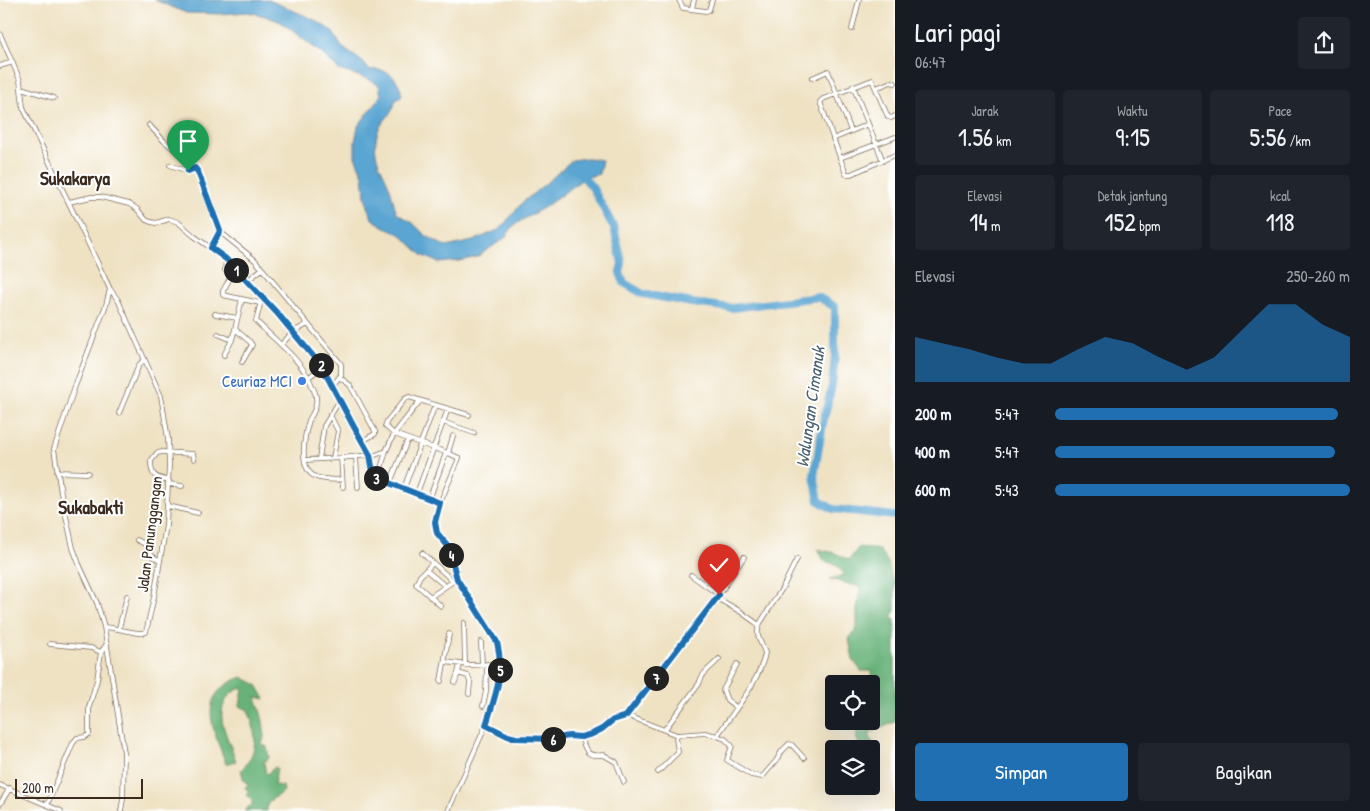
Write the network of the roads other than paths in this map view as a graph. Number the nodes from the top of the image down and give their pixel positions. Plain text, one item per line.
1 (679, 0) edge
2 (694, 0) edge
3 (712, 0) edge
4 (859, 0) edge
5 (692, 8) junction
6 (852, 29) dead end
7 (0, 34) edge
8 (13, 62) junction
9 (0, 66) edge
10 (812, 78) dead end
11 (895, 83) edge
12 (853, 86) junction
13 (21, 88) junction
14 (876, 88) junction
15 (837, 93) junction
16 (54, 98) dead end
17 (895, 116) edge
18 (868, 124) junction
19 (149, 125) dead end
20 (851, 131) junction
21 (895, 137) edge
22 (833, 139) junction
23 (876, 144) junction
24 (895, 155) edge
25 (840, 158) junction
26 (883, 161) junction
27 (170, 166) dead end
28 (195, 168) junction
29 (69, 202) junction
30 (220, 231) junction
31 (211, 248) junction
32 (226, 259) junction
33 (262, 269) junction
34 (231, 276) junction
35 (248, 281) junction
36 (110, 289) junction
37 (262, 296) junction
38 (242, 299) junction
39 (260, 303) junction
40 (215, 314) dead end
41 (237, 318) junction
42 (308, 324) junction
43 (235, 329) junction
44 (293, 332) junction
45 (218, 334) dead end
46 (232, 340) junction
47 (281, 345) junction
48 (224, 355) dead end
49 (144, 360) junction
50 (242, 362) dead end
51 (322, 367) junction
52 (309, 377) junction
53 (339, 377) junction
54 (332, 386) junction
55 (340, 400) junction
56 (422, 401) junction
57 (435, 405) junction
58 (448, 409) junction
59 (119, 413) dead end
60 (469, 415) dead end
61 (330, 416) junction
62 (443, 422) junction
63 (474, 433) dead end
64 (394, 434) junction
65 (453, 436) dead end
66 (408, 438) junction
67 (362, 441) junction
68 (420, 443) junction
69 (433, 448) junction
70 (386, 451) junction
71 (169, 453) junction
72 (447, 453) junction
73 (356, 456) junction
74 (370, 456) junction
75 (333, 458) junction
76 (341, 458) junction
77 (194, 459) dead end
78 (319, 459) junction
79 (304, 460) junction
80 (58, 472) junction
81 (88, 473) dead end
82 (342, 479) junction
83 (378, 479) junction
84 (169, 483) junction
85 (390, 483) junction
86 (182, 486) dead end
87 (343, 487) dead end
88 (358, 487) dead end
89 (404, 488) junction
90 (417, 493) junction
91 (430, 498) junction
92 (440, 503) junction
93 (168, 506) junction
94 (198, 513) dead end
95 (137, 540) dead end
96 (422, 553) dead end
97 (744, 557) dead end
98 (797, 559) dead end
99 (159, 560) junction
100 (433, 563) junction
101 (426, 570) junction
102 (691, 575) dead end
103 (455, 580) junction
104 (445, 586) junction
105 (127, 596) dead end
106 (718, 596) junction
107 (430, 597) junction
108 (441, 606) dead end
109 (464, 623) dead end
110 (759, 625) junction
111 (104, 627) junction
112 (119, 628) junction
113 (449, 634) dead end
114 (481, 642) dead end
115 (50, 644) dead end
116 (107, 644) junction
117 (102, 652) junction
118 (719, 659) dead end
119 (445, 662) junction
120 (462, 664) junction
121 (484, 664) junction
122 (500, 664) junction
123 (737, 664) dead end
124 (458, 673) junction
125 (440, 680) dead end
126 (455, 682) dead end
127 (469, 694) dead end
128 (483, 706) dead end
129 (736, 707) junction
130 (626, 716) junction
131 (486, 725) junction
132 (665, 729) junction
133 (678, 735) junction
134 (718, 736) junction
135 (581, 737) junction
136 (804, 758) dead end
137 (658, 772) dead end
138 (624, 782) dead end
139 (0, 785) edge
140 (10, 788) junction
141 (0, 804) edge
142 (47, 805) junction
143 (54, 810) edge
144 (61, 811) edge
145 (121, 811) edge
146 (448, 811) edge

1 - 5 street
2 - 5 street
3 - 5 street
4 - 6 street
7 - 8 street, Jalan Panunggangan
8 - 9 street
8 - 13 street, Jalan Panunggangan
10 - 15 street
11 - 14 street
12 - 14 street
12 - 15 street
12 - 18 street
13 - 16 street
13 - 29 street, Jalan Panunggangan
14 - 17 street
15 - 20 street
15 - 22 street
18 - 20 street
18 - 23 street
19 - 28 street
20 - 22 street
21 - 23 street
22 - 25 street
23 - 25 street
23 - 26 street
24 - 26 street
25 - 26 street
27 - 28 street
28 - 30 street
29 - 31 street
29 - 36 street, Jalan Panunggangan
30 - 31 street
30 - 33 street
31 - 32 street
32 - 34 street
32 - 35 street
33 - 35 street
33 - 42 street
34 - 35 street
34 - 38 street
35 - 37 street
36 - 49 street, Jalan Panunggangan
36 - 80 street
37 - 39 street
37 - 44 street
38 - 39 street
38 - 41 street
39 - 47 street
40 - 41 street
41 - 43 street
42 - 44 street
42 - 53 street
43 - 46 street
43 - 50 street
44 - 47 street
44 - 51 street
45 - 46 street
46 - 48 street
47 - 52 street
49 - 59 street
49 - 71 street, Jalan Panunggangan
51 - 52 street
51 - 54 street
52 - 79 street
53 - 54 street
53 - 67 street
54 - 55 street
55 - 61 street
55 - 67 street
56 - 57 street
56 - 64 street
56 - 64 street
57 - 58 street
57 - 68 street
58 - 60 street
58 - 62 street
61 - 75 street
61 - 78 street
62 - 63 street
62 - 69 street
64 - 66 street
64 - 70 street
65 - 72 street
66 - 68 street
66 - 85 street
67 - 74 street
68 - 69 street
68 - 89 street
69 - 72 street
69 - 90 street
70 - 74 street
70 - 83 street
71 - 77 street
71 - 84 street, Jalan Panunggangan
71 - 84 street
72 - 91 street
72 - 92 street
73 - 74 street
73 - 76 street
73 - 88 street
74 - 83 street
75 - 76 street
75 - 78 street
76 - 82 street
78 - 79 street
79 - 82 street
80 - 81 street
80 - 111 street
82 - 87 street
83 - 85 street
84 - 86 street
84 - 93 street, Jalan Panunggangan
85 - 89 street
89 - 90 street
90 - 91 street
91 - 92 street
92 - 103 street
93 - 94 street
93 - 99 street, Jalan Panunggangan
95 - 99 street
96 - 100 street
97 - 106 street
98 - 110 street
99 - 112 street, Jalan Panunggangan
100 - 101 street
100 - 103 street
101 - 104 street
101 - 107 street
102 - 106 street
103 - 104 street
103 - 122 street
104 - 107 street
105 - 112 street
106 - 110 street
106 - 130 street
107 - 108 street
109 - 120 street
110 - 129 street
111 - 112 street, Jalan Panunggangan
111 - 116 street
113 - 119 street
114 - 121 street
115 - 117 street
116 - 117 street
116 - 145 street
117 - 142 street
118 - 132 street
119 - 120 street
119 - 125 street
120 - 121 street
120 - 124 street
121 - 122 street
121 - 128 street
122 - 131 street
123 - 129 street
124 - 126 street
124 - 127 street
129 - 134 street
130 - 132 street
130 - 135 street
131 - 135 street
131 - 146 street
132 - 133 street
133 - 134 street
133 - 137 street
134 - 136 street
135 - 138 street
139 - 140 street
140 - 141 street
140 - 142 street
142 - 143 street
143 - 144 street

